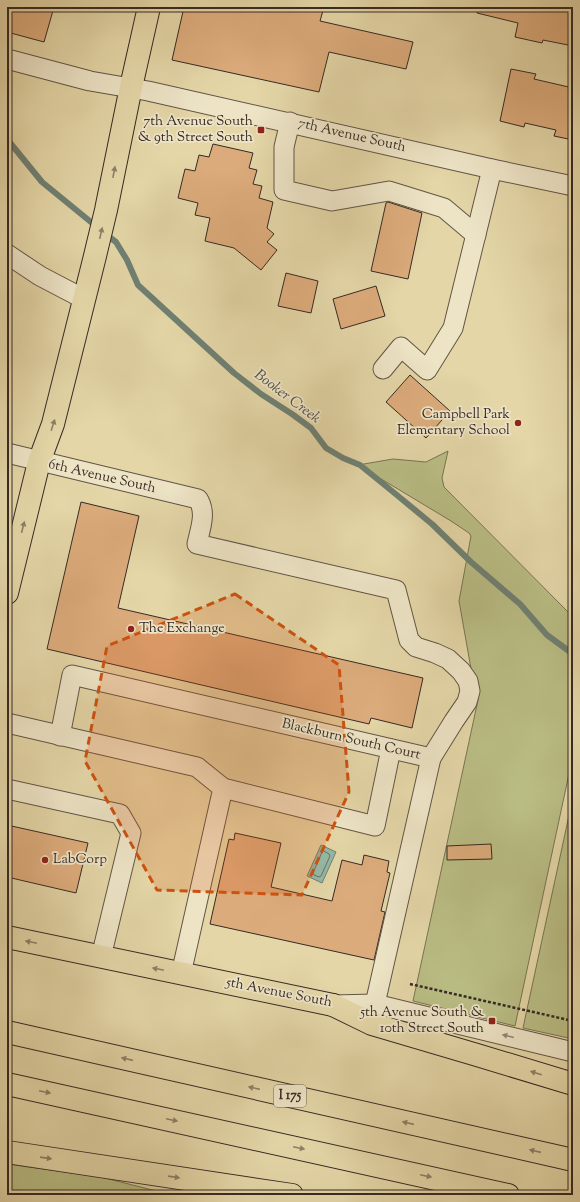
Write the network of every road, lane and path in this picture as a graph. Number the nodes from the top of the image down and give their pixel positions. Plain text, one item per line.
1 (141, 7) edge
2 (149, 7) edge
3 (7, 59) edge
4 (136, 61) junction
5 (131, 87) junction
6 (290, 122) junction
7 (492, 169) junction
8 (573, 186) edge
9 (476, 235) junction
10 (7, 254) edge
11 (84, 299) junction
12 (383, 369) dead end
13 (7, 453) edge
14 (39, 462) junction
15 (7, 592) edge
16 (7, 724) edge
17 (60, 736) junction
18 (391, 749) junction
19 (431, 758) junction
20 (223, 788) junction
21 (7, 789) edge
22 (7, 937) edge
23 (101, 957) junction
24 (181, 974) junction
25 (410, 984) dead end
26 (375, 1004) junction
27 (334, 1005) junction
28 (573, 1021) edge
29 (7, 1032) edge
30 (573, 1052) edge
31 (7, 1084) edge
32 (573, 1084) edge
33 (7, 1152) edge
34 (573, 1160) edge
35 (292, 1195) edge
36 (508, 1195) edge

1 - 4 main road
2 - 4 main road
3 - 5 street, 7th Avenue South
4 - 5 main road
5 - 6 street, 7th Avenue South
11 -> 5 main road
6 - 7 street, 7th Avenue South
6 - 9 street
7 - 8 street, 7th Avenue South
7 - 9 street
9 - 12 street
10 - 11 street
14 -> 11 main road
13 - 14 street, 6th Avenue South
15 -> 14 main road
14 - 19 street, 6th Avenue South
16 - 17 street
17 - 18 street, Blackburn South Court
17 - 20 street
18 - 19 street, Blackburn South Court
18 - 20 street
19 - 26 street, Blackburn South Court
20 - 24 street
21 - 23 street
23 -> 22 main road, 5th Avenue South
24 -> 23 main road, 5th Avenue South
24 - 27 main road, 5th Avenue South
25 - 28 path
26 - 27 street, 5th Avenue South
30 -> 26 street, 5th Avenue South
32 -> 27 main road
34 -> 29 main road, I 175
31 -> 36 main road
33 -> 35 main road

